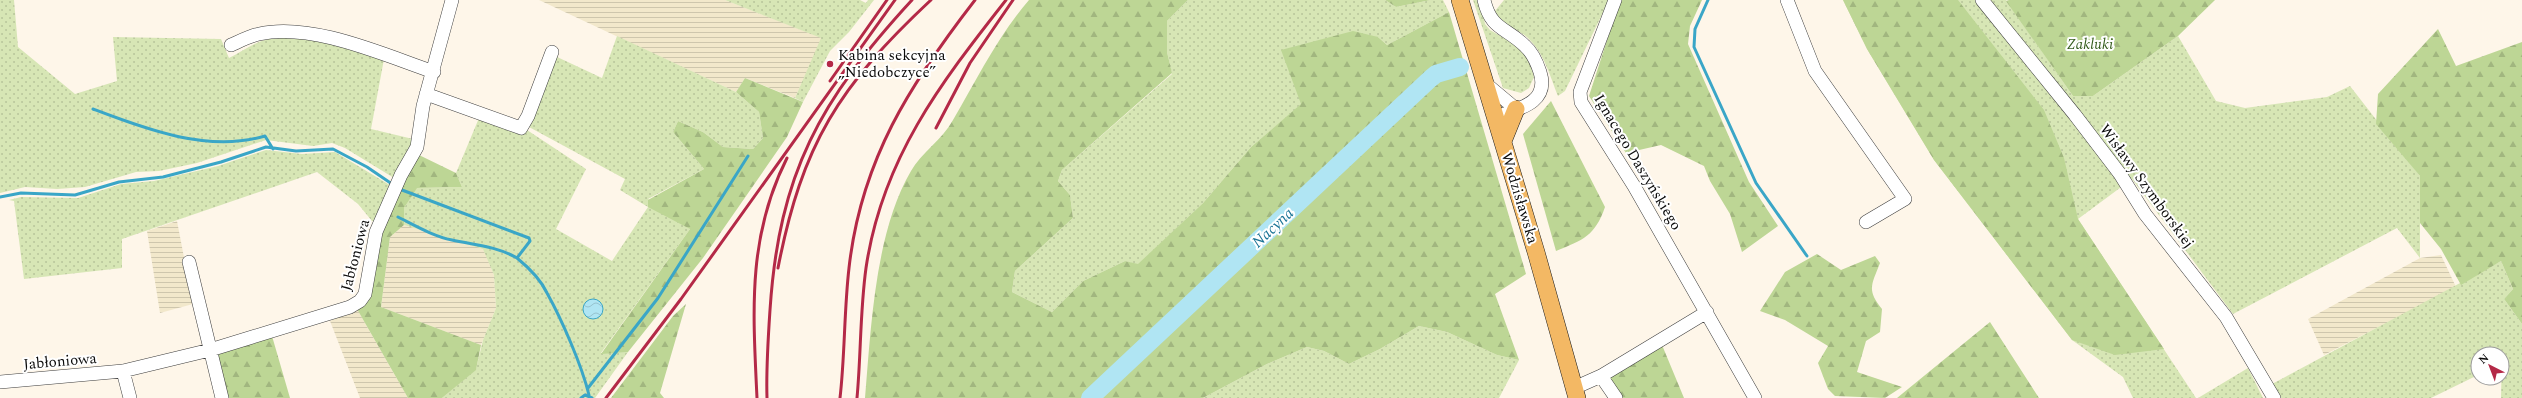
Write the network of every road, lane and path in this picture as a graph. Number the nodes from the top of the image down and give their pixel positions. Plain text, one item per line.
1 (452, 0) edge
2 (1460, 0) edge
3 (1484, 0) edge
4 (1615, 0) edge
5 (1787, 0) edge
6 (1982, 0) edge
7 (230, 45) dead end
8 (552, 52) dead end
9 (434, 72) junction
10 (1485, 83) junction
11 (426, 94) junction
12 (1516, 109) junction
13 (1496, 117) junction
14 (1503, 141) junction
15 (1866, 222) dead end
16 (189, 262) dead end
17 (1706, 312) junction
18 (210, 350) junction
19 (123, 371) junction
20 (1601, 376) junction
21 (0, 382) edge
22 (1575, 393) edge
23 (130, 398) edge
24 (222, 398) edge
25 (1616, 398) edge
26 (1755, 398) edge
27 (2274, 398) edge

1 - 9 street, Jabłoniowa
2 - 10 main road, Wodzisławska
3 - 12 street
4 - 17 street, Ignacego Daszyńskiego
5 - 15 street
6 - 27 street, Wisławy Szymborskiej
7 - 9 street
8 - 11 street
9 - 11 street, Jabłoniowa
10 - 12 street
10 - 13 main road, Wodzisławska
11 - 18 street, Jabłoniowa
12 - 13 street
12 - 14 main road
13 - 14 main road, Wodzisławska
14 - 22 main road, Wodzisławska
16 - 18 street
17 - 20 street
17 - 26 street, Ignacego Daszyńskiego
18 - 19 street, Jabłoniowa
18 - 24 street
19 - 21 street, Jabłoniowa
19 - 23 street
20 - 22 street
20 - 25 street

